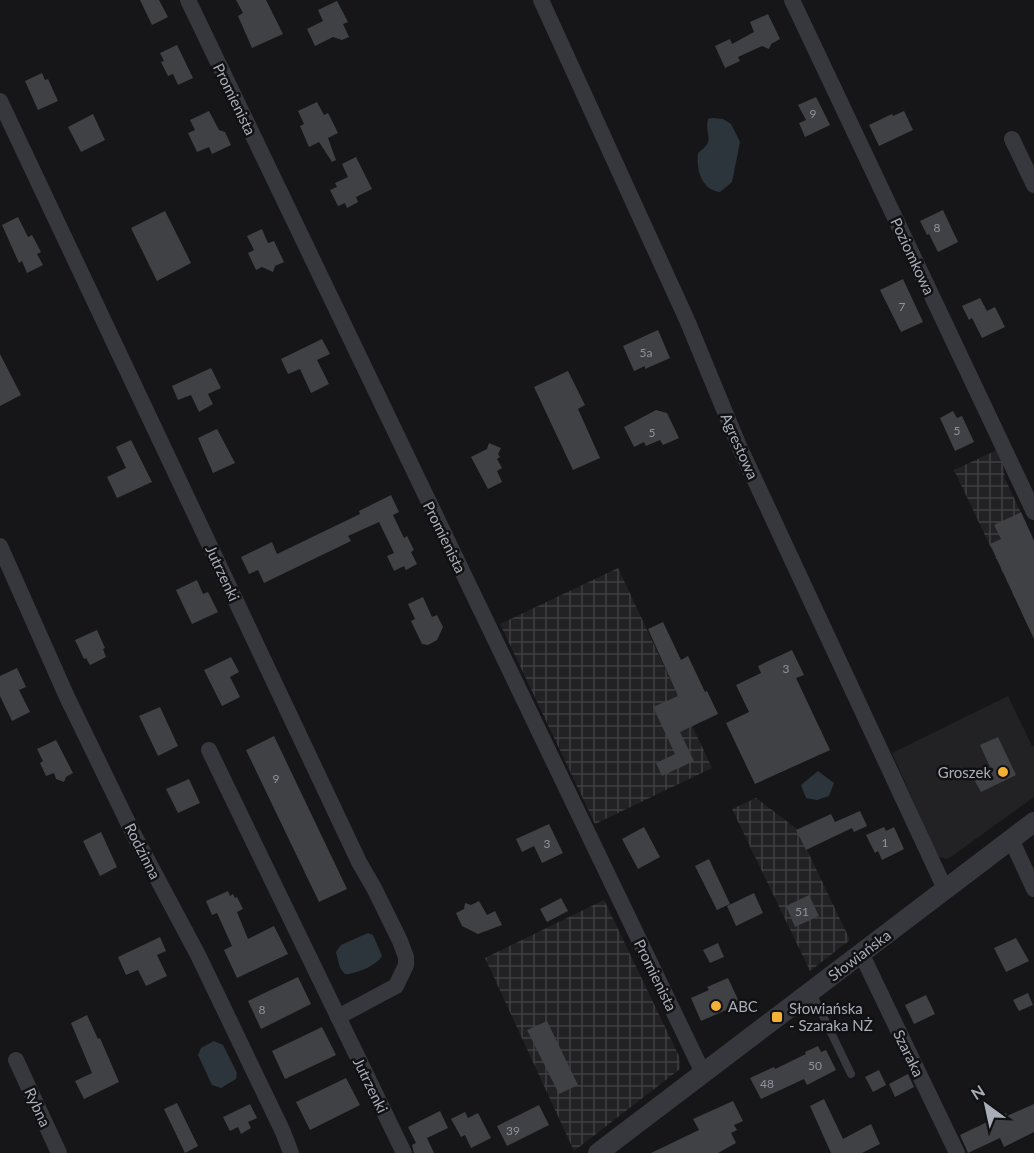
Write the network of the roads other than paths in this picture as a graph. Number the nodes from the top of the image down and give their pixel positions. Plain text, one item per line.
1 (188, 0) edge
2 (540, 0) edge
3 (792, 0) edge
4 (0, 101) edge
5 (1012, 139) dead end
6 (1034, 185) edge
7 (1034, 512) edge
8 (0, 546) edge
9 (209, 750) dead end
10 (1034, 822) edge
11 (1011, 839) junction
12 (945, 889) junction
13 (1034, 889) edge
14 (861, 953) junction
15 (811, 991) junction
16 (338, 1017) junction
17 (16, 1060) dead end
18 (703, 1073) junction
19 (851, 1074) dead end
20 (59, 1153) edge
21 (291, 1153) edge
22 (404, 1153) edge
23 (598, 1153) edge
24 (957, 1153) edge

1 - 18 street, Promienista
2 - 12 street, Agrestowa
3 - 7 street, Poziomkowa
4 - 16 street, Jutrzenki
5 - 6 street
8 - 21 street, Rodzinna
9 - 16 street, Jutrzenki
10 - 11 street, Słowiańska
11 - 12 street, Słowiańska
11 - 13 street
12 - 14 street, Słowiańska
14 - 15 street, Słowiańska
14 - 24 street, Szaraka
15 - 18 street, Słowiańska
15 - 19 lane
16 - 22 street, Jutrzenki
17 - 20 street, Rybna
18 - 23 street, Słowiańska

